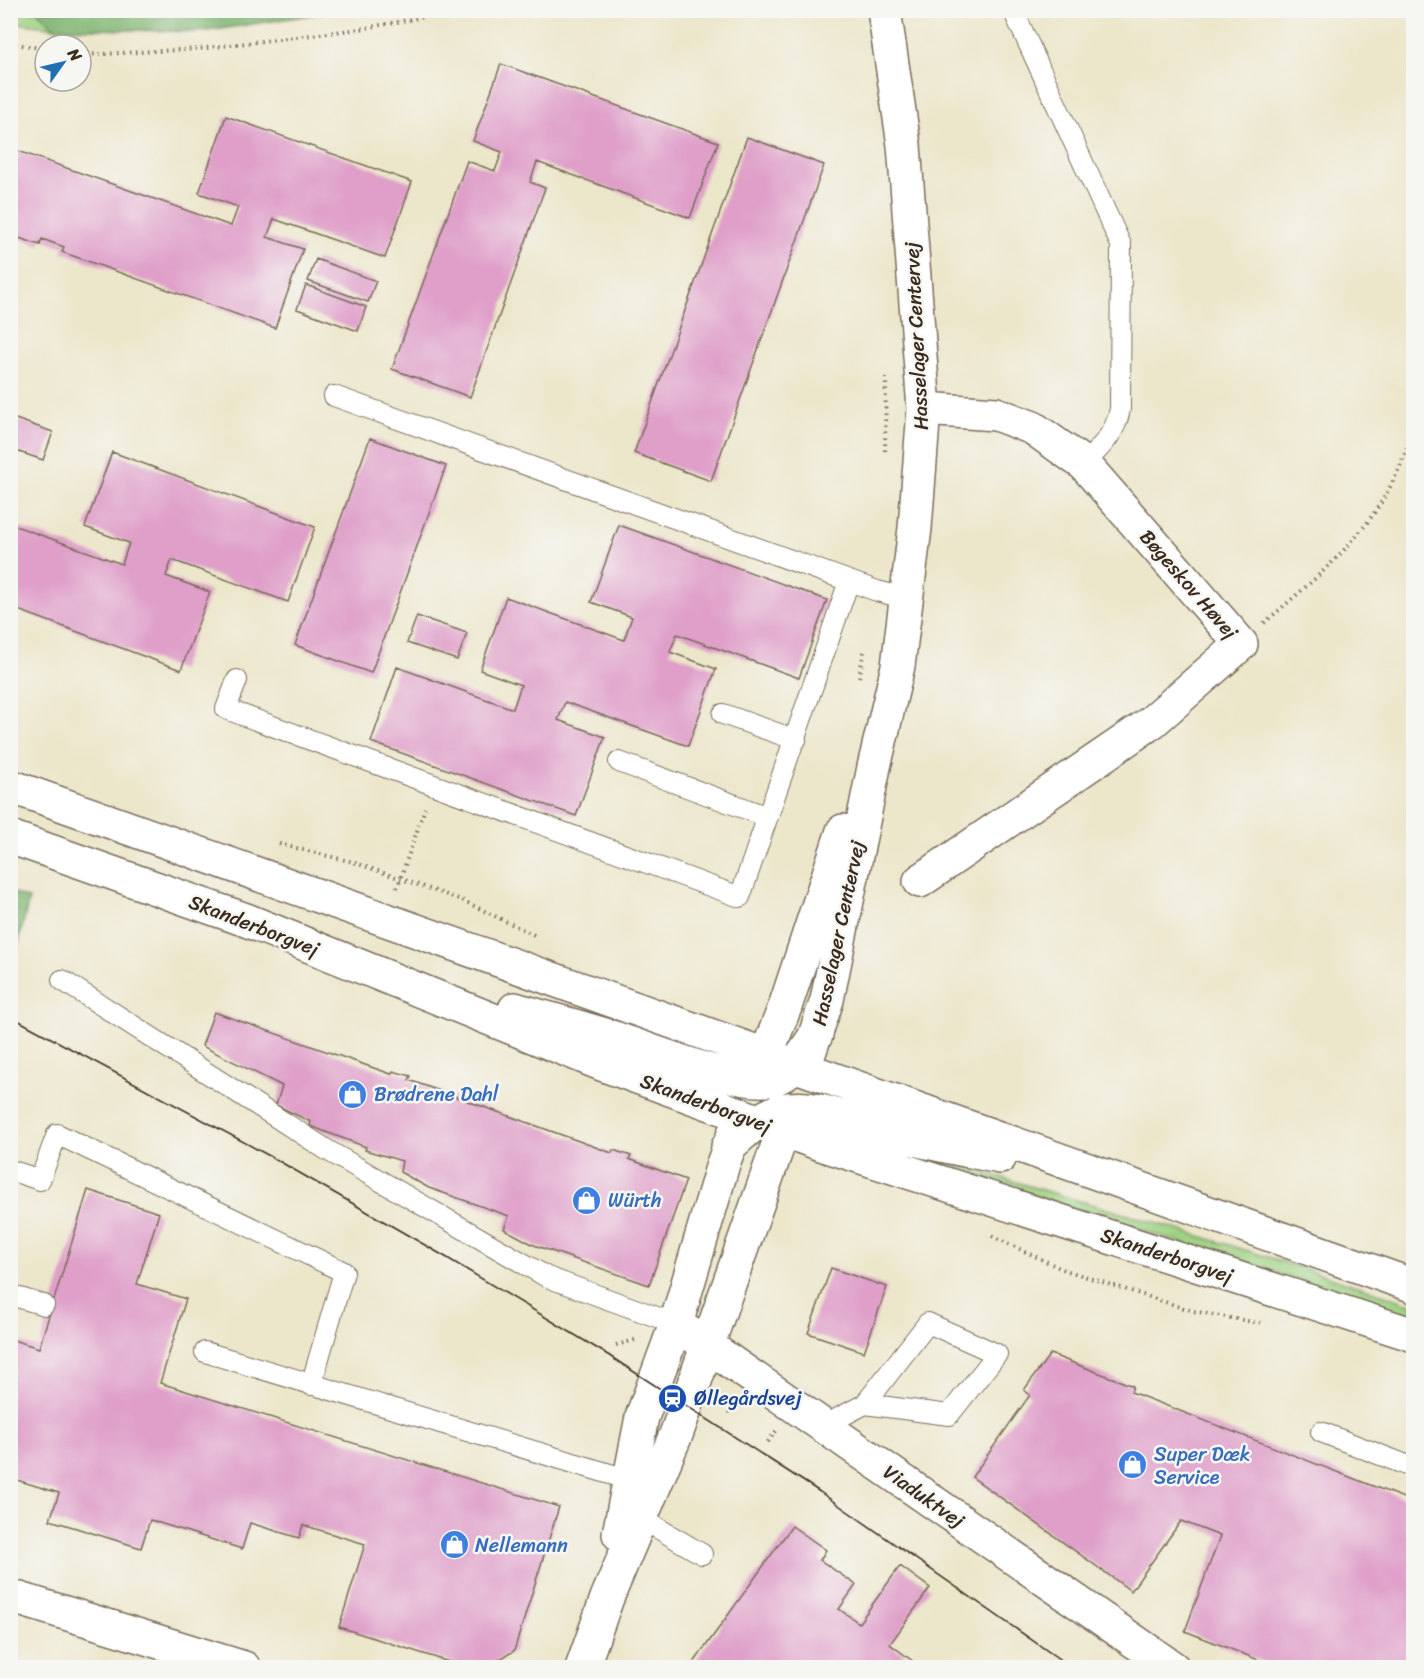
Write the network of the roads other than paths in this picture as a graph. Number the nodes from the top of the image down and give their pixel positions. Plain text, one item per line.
1 (884, 10) edge
2 (1013, 10) edge
3 (334, 396) dead end
4 (924, 409) junction
5 (1084, 464) junction
6 (849, 580) junction
7 (908, 599) junction
8 (237, 680) dead end
9 (723, 714) dead end
10 (796, 740) junction
11 (619, 762) dead end
12 (874, 767) junction
13 (10, 786) edge
14 (768, 817) junction
15 (10, 837) edge
16 (920, 881) dead end
17 (343, 959) junction
18 (62, 980) dead end
19 (780, 1067) junction
20 (768, 1119) junction
21 (10, 1170) edge
22 (1136, 1187) junction
23 (1413, 1286) edge
24 (10, 1295) edge
25 (44, 1305) dead end
26 (676, 1324) junction
27 (1413, 1335) edge
28 (708, 1346) junction
29 (205, 1352) dead end
30 (311, 1385) junction
31 (865, 1404) junction
32 (824, 1426) junction
33 (1321, 1432) dead end
34 (1413, 1468) edge
35 (637, 1498) junction
36 (702, 1554) dead end
37 (10, 1596) edge
38 (244, 1668) edge
39 (582, 1668) edge
40 (1173, 1668) edge

1 - 4 street, Hasselager Centervej
2 - 5 lane
3 - 6 lane
4 - 5 street, Bøgeskov Høvej
4 - 7 street, Hasselager Centervej
5 - 16 street, Bøgeskov Høvej
6 - 7 lane
6 - 10 lane
7 - 12 street, Hasselager Centervej
8 - 14 lane
9 - 10 lane
10 - 14 lane
11 - 14 lane
12 - 19 street, Hasselager Centervej
12 - 19 street, Hasselager Centervej
13 - 19 street
15 - 17 street, Skanderborgvej
17 - 19 street
17 - 20 street, Skanderborgvej
18 - 26 lane
19 - 20 street, Hasselager Centervej
19 - 20 street, Hasselager Centervej
19 - 22 street
20 - 22 street
20 - 26 street
20 - 27 street, Skanderborgvej
20 - 28 street
21 - 30 lane
22 - 23 street
24 - 25 lane
26 - 28 street, Viaduktvej
26 - 35 street
28 - 32 street, Viaduktvej
28 - 35 street
29 - 30 lane
30 - 35 lane
31 - 31 lane
31 - 32 lane
32 - 40 street, Viaduktvej
33 - 34 lane
35 - 36 lane
35 - 39 street
37 - 38 street

